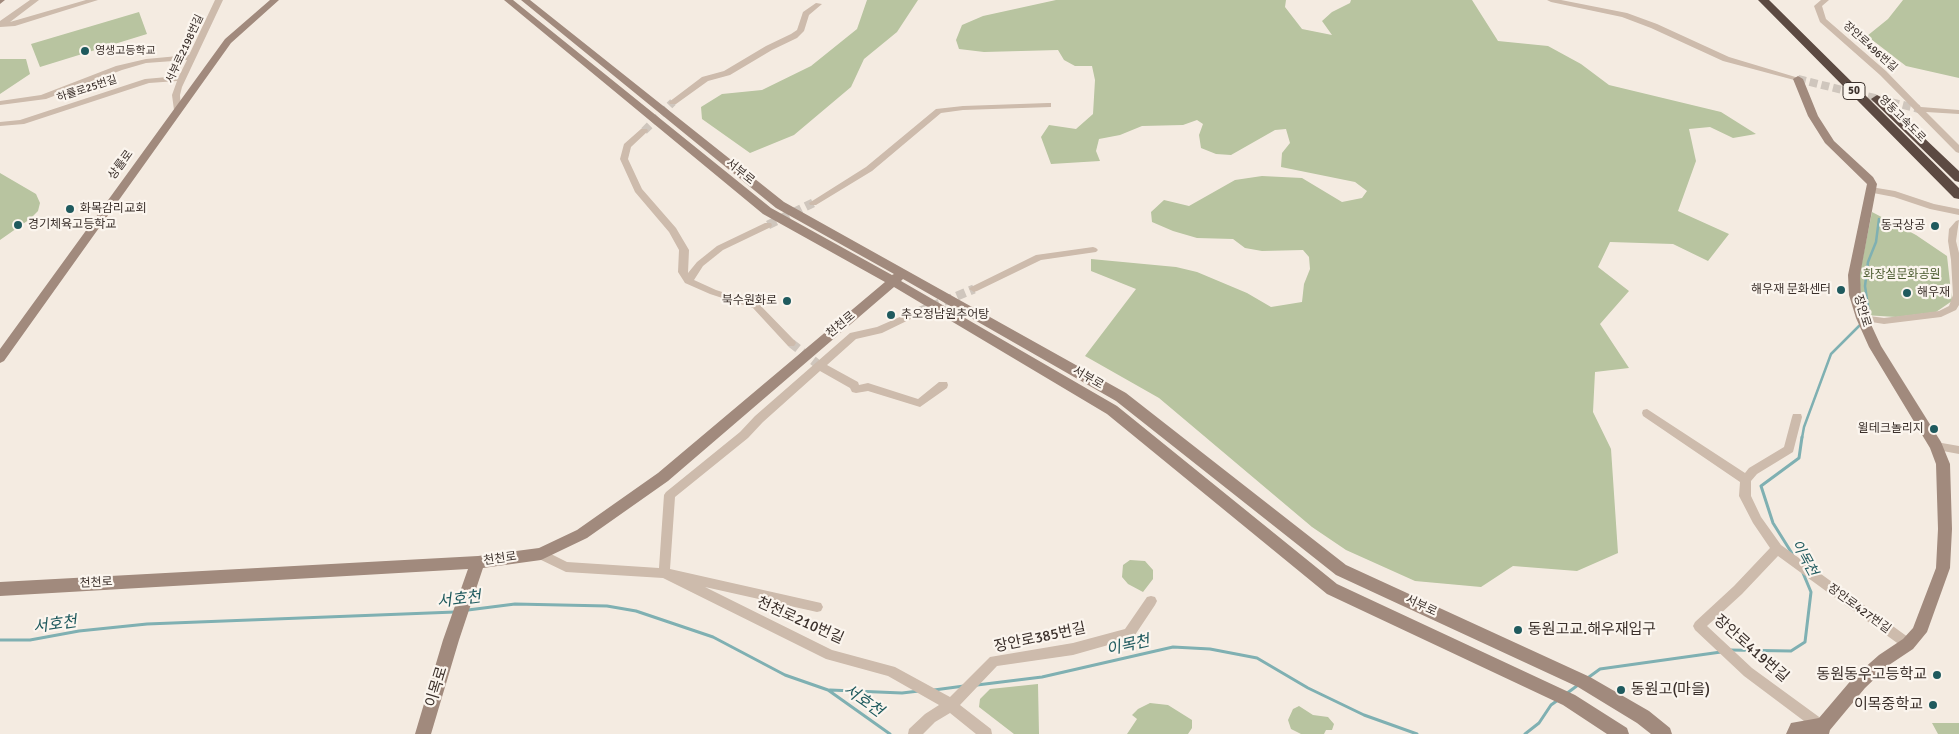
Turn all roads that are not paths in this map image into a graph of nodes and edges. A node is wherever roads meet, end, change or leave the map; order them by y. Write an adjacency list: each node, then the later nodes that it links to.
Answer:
1 (35, 0): 14 (street)
2 (94, 0): 14 (street)
3 (219, 0): 16 (street, 서부로2198번길)
4 (267, 0): 15 (main road)
5 (276, 0): 15 (main road, 상률로)
6 (283, 0): 15 (main road)
7 (508, 0): 36 (main road, 서부로)
8 (525, 0): 36 (main road, 서부로)
9 (1551, 0): 18 (street)
10 (1763, 0): 30 (highway, 영동고속도로 / 50)
11 (1776, 0): 28 (highway, 영동고속도로 / 50)
12 (1825, 0): 22 (street, 장안로496번길)
13 (818, 4): 19 (street)
14 (1, 24)
15 (244, 26): 23 (main road, 상률로)
16 (193, 57): 17 (street, 서부로2198번길); 20 (street, 하률로25번길)
17 (182, 78): 23 (street, 서부로2198번길); 25 (street, 하률로25번길)
18 (1798, 79): 29 (main road)
19 (673, 102)
20 (0, 103)
21 (1048, 105): 31 (street)
22 (1919, 109): 24 (street); 27 (street)
23 (178, 110): 42 (main road, 상률로)
24 (1959, 112)
25 (0, 124)
26 (644, 131): 37 (street)
27 (1959, 150)
28 (1959, 178)
29 (1871, 190): 32 (street); 40 (main road, 장안로)
30 (1959, 195)
31 (813, 202)
32 (1959, 212)
33 (1959, 223): 40 (street)
34 (768, 225): 37 (street)
35 (1093, 250): 38 (street)
36 (898, 277): 51 (main road, 천천로); 63 (main road, 서부로); 64 (main road, 서부로)
37 (688, 281): 41 (street)
38 (974, 289)
39 (918, 312): 43 (street)
40 (1862, 318): 47 (main road, 장안로)
41 (791, 342)
42 (0, 358)
43 (820, 366): 44 (street); 53 (street)
44 (943, 385)
45 (1647, 413): 49 (street)
46 (1797, 417): 49 (street)
47 (1936, 446): 48 (street); 57 (main road, 장안로)
48 (1959, 450)
49 (1746, 480): 50 (street, 장안로427번길)
50 (1777, 549): 57 (street, 장안로427번길); 59 (street, 장안로419번길)
51 (541, 554): 52 (main road, 천천로); 53 (street, 천천로210번길)
52 (478, 562): 54 (main road, 천천로); 60 (main road, 이목로)
53 (664, 573): 56 (street, 천천로210번길); 58 (street, 천천로210번길)
54 (0, 589)
55 (1151, 601): 58 (street, 장안로385번길)
56 (817, 607)
57 (1908, 644): 59 (main road, 장안로)
58 (951, 705): 61 (street, 장안로385번길); 62 (street)
59 (1820, 731): 65 (main road)
60 (422, 734)
61 (914, 734)
62 (986, 734)
63 (1621, 734)
64 (1664, 734)
65 (1794, 734)

